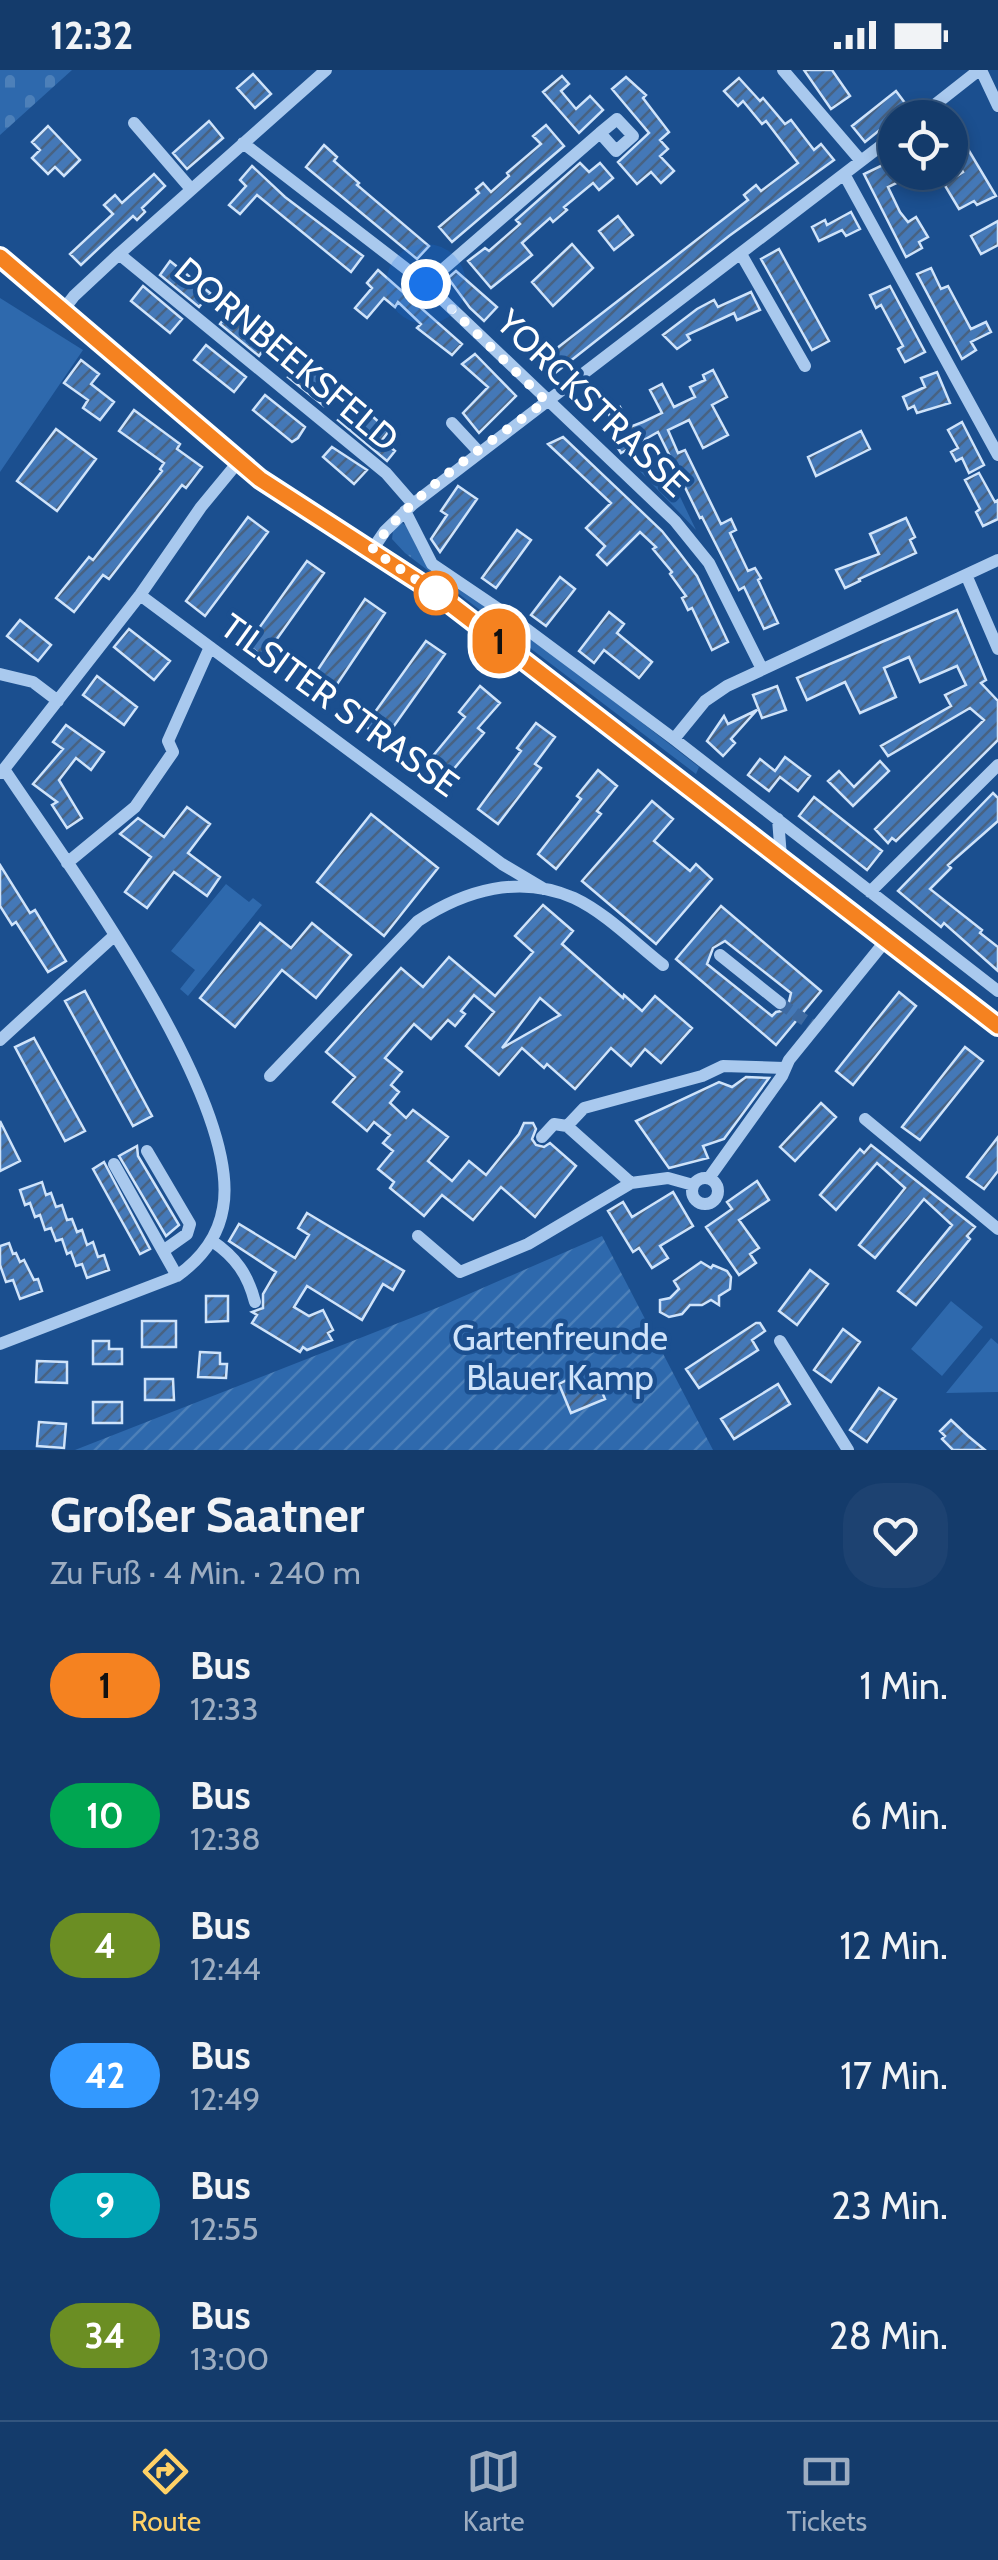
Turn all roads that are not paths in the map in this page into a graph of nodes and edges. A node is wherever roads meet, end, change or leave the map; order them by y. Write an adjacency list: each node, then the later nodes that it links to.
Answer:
1 (326, 70): 8 (street)
2 (783, 70): 10 (street)
3 (980, 70): 4 (street); 5 (street)
4 (941, 100)
5 (998, 106)
6 (134, 123): 12 (street)
7 (600, 134): 16 (street)
8 (243, 143): 12 (street); 16 (street, YORCKSTRASSE)
9 (878, 148): 10 (street)
10 (861, 161): 11 (street)
11 (844, 174): 14 (street); 22 (street)
12 (191, 190): 13 (street)
13 (119, 254): 17 (street); 24 (street, DORNBEEKSFELD)
14 (741, 254): 18 (street); 19 (street)
15 (1, 256): 17 (main road)
16 (426, 284): 19 (street, YORCKSTRASSE)
17 (64, 310): 23 (main road)
18 (805, 366)
19 (546, 401): 21 (street); 31 (street, YORCKSTRASSE)
20 (452, 423): 21 (street)
21 (479, 452): 24 (street)
22 (998, 455)
23 (239, 461): 25 (main road); 28 (street)
24 (409, 507): 25 (street); 34 (street, DORNBEEKSFELD)
25 (372, 550): 38 (main road)
26 (998, 560): 27 (street)
27 (967, 577): 30 (street); 31 (street)
28 (140, 595): 29 (street, TILSITER STRASSE); 33 (street)
29 (210, 647): 39 (street); 40 (street, TILSITER STRASSE)
30 (998, 649)
31 (762, 670): 34 (street)
32 (0, 674): 33 (street)
33 (58, 701): 36 (street)
34 (674, 739): 37 (street, DORNBEEKSFELD)
35 (998, 765): 41 (street)
36 (2, 771): 39 (street)
37 (778, 819): 38 (street); 41 (street, DORNBEEKSFELD)
38 (780, 857): 43 (main road)
39 (66, 863): 42 (street)
40 (544, 889): 45 (street, TILSITER STRASSE); 51 (street)
41 (870, 892): 46 (street, DORNBEEKSFELD)
42 (114, 935): 49 (street); 62 (street)
43 (887, 939): 48 (main road); 50 (street)
44 (720, 955): 47 (street)
45 (663, 964)
46 (998, 991)
47 (780, 1003)
48 (998, 1026)
49 (0, 1040)
50 (784, 1068): 53 (street); 57 (street)
51 (270, 1076)
52 (865, 1119): 60 (street)
53 (567, 1126): 54 (street); 58 (street)
54 (542, 1136)
55 (147, 1151): 63 (street)
56 (114, 1164): 63 (street)
57 (709, 1178): 59 (street); 59 (street)
58 (631, 1183): 59 (street); 61 (street)
59 (693, 1185)
60 (998, 1229)
61 (418, 1236)
62 (212, 1241): 64 (street); 65 (street)
63 (163, 1251): 64 (street)
64 (177, 1276): 67 (street)
65 (255, 1302)
66 (780, 1341): 68 (street)
67 (0, 1344)
68 (848, 1450)

